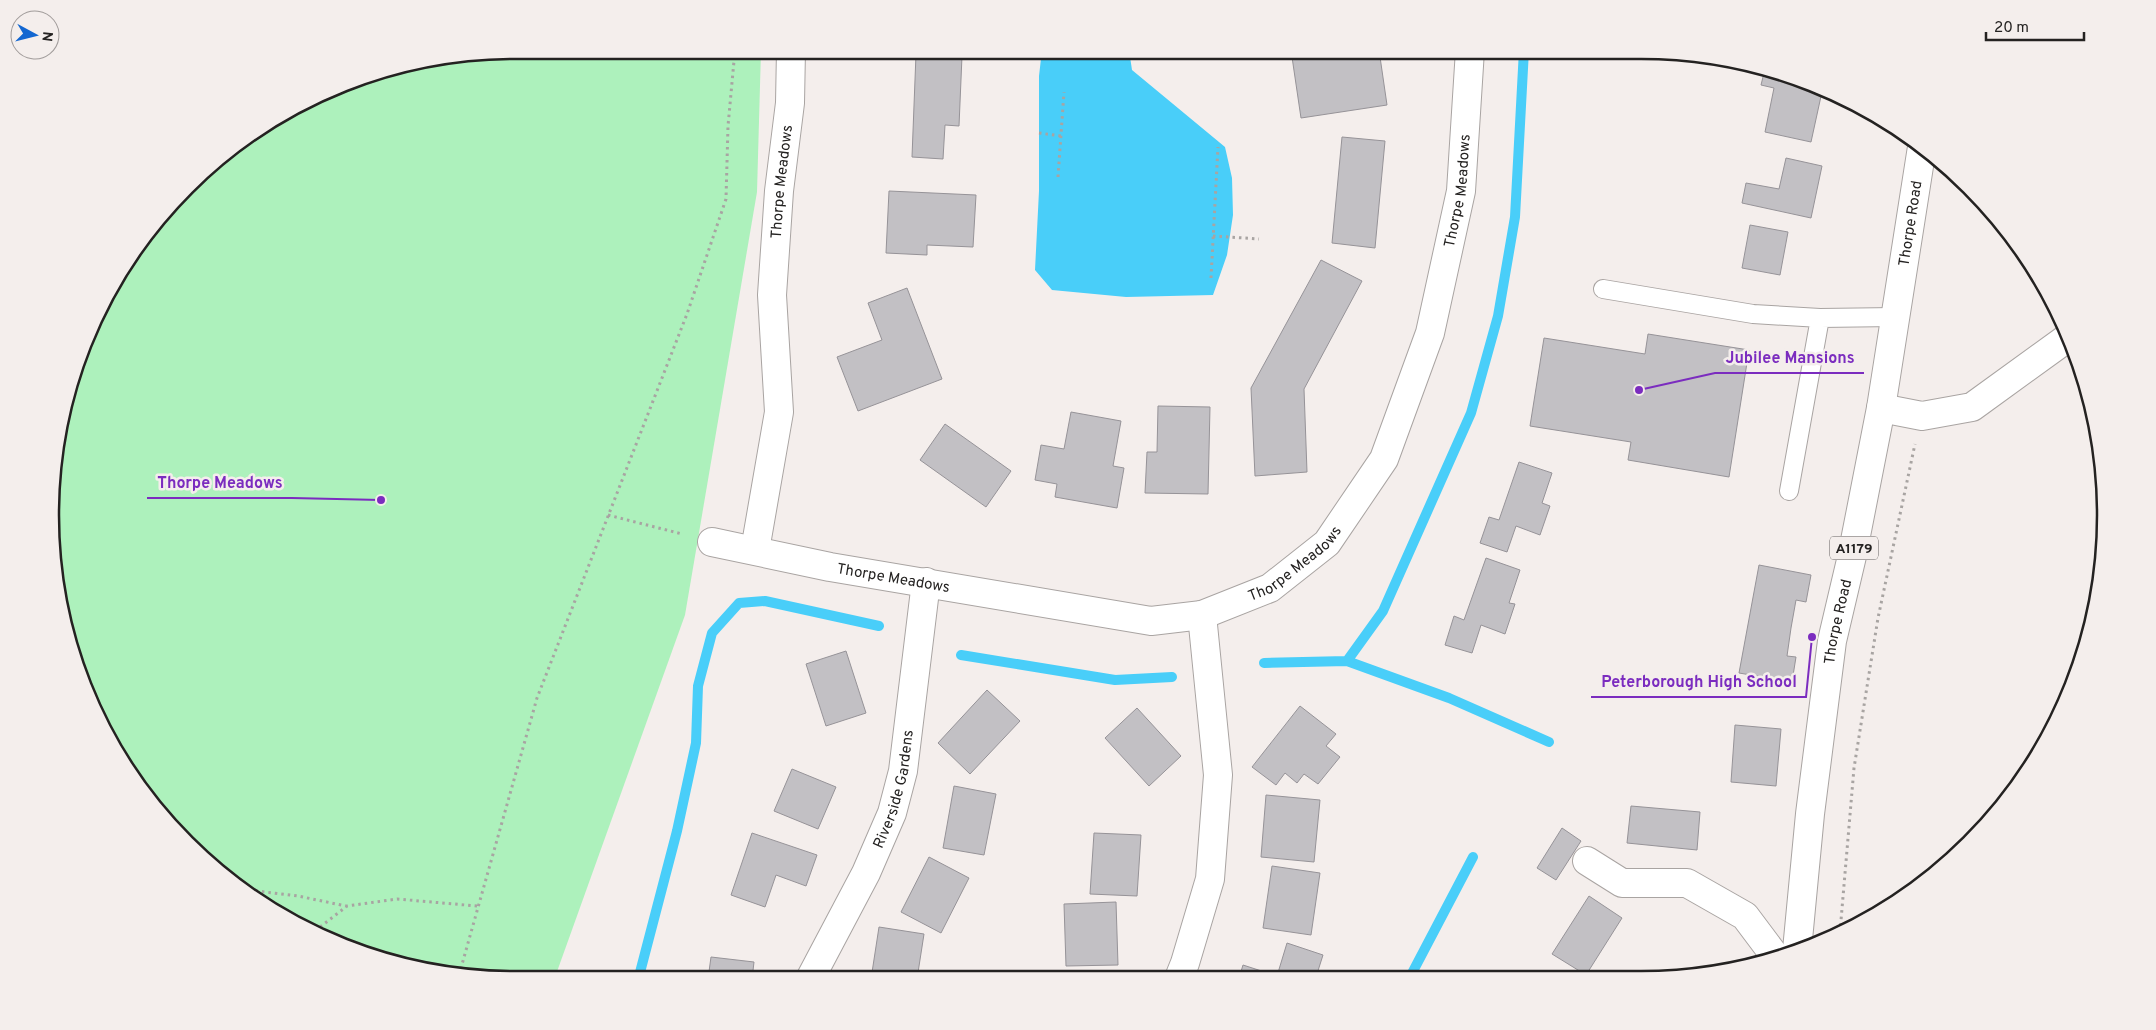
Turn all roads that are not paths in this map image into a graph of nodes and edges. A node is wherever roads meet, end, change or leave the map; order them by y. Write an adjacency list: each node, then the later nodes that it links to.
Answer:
1 (791, 59): 11 (street, Thorpe Meadows)
2 (1469, 59): 13 (street, Thorpe Meadows)
3 (1921, 154): 5 (street, Thorpe Road / A1179)
4 (1604, 289): 6 (lane)
5 (1895, 317): 6 (lane); 8 (street, Thorpe Road / A1179)
6 (1820, 318): 9 (lane)
7 (2063, 341): 8 (street)
8 (1881, 408): 15 (street, Thorpe Road / A1179)
9 (1789, 491)
10 (712, 542): 11 (street, Thorpe Meadows)
11 (754, 550): 12 (street, Thorpe Meadows)
12 (926, 582): 13 (street, Thorpe Meadows); 17 (street, Riverside Gardens)
13 (1202, 615): 18 (street)
14 (1587, 861): 16 (street)
15 (1798, 944)
16 (1772, 952)
17 (814, 971)
18 (1182, 971)

